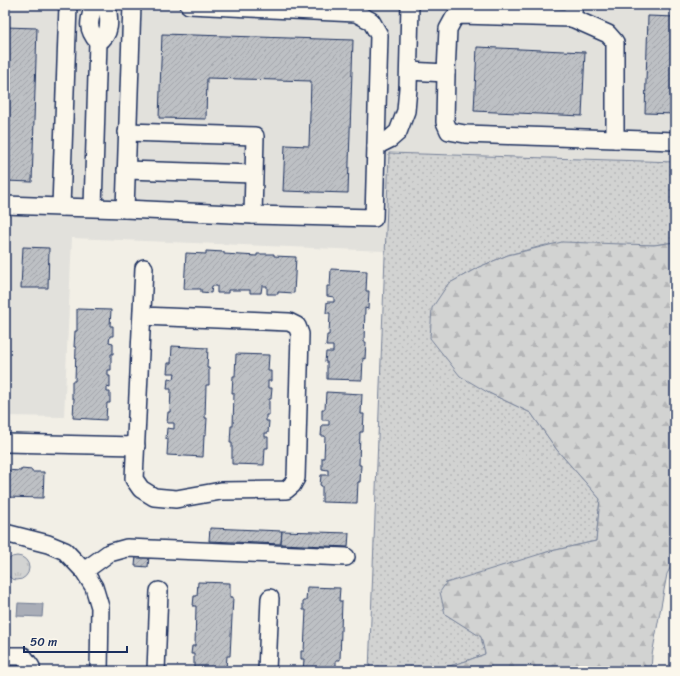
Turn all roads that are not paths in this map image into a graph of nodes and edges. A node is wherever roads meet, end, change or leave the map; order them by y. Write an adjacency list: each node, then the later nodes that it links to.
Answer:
1 (68, 5): 19 (street)
2 (94, 5): 9 (street)
3 (107, 5): 9 (street)
4 (132, 5): 12 (street)
5 (189, 5): 7 (street)
6 (410, 5): 10 (street)
7 (250, 7): 15 (street)
8 (573, 12): 11 (street); 13 (street)
9 (98, 42): 20 (street)
10 (409, 71): 11 (street); 15 (street)
11 (446, 72): 13 (street)
12 (127, 132): 16 (street); 17 (street)
13 (614, 140): 14 (street)
14 (675, 141)
15 (376, 146): 22 (street)
16 (126, 170): 17 (street); 21 (street)
17 (254, 174): 22 (street)
18 (5, 205): 19 (street)
19 (61, 207): 20 (street)
20 (93, 208): 21 (street)
21 (125, 209): 22 (street)
22 (253, 215)
23 (144, 268): 24 (street)
24 (142, 316): 26 (street); 26 (street)
25 (5, 443): 26 (street)
26 (136, 446)
27 (5, 533): 29 (street)
28 (346, 557): 29 (street)
29 (82, 568): 34 (street)
30 (159, 591): 35 (street)
31 (270, 598): 36 (street)
32 (5, 656): 33 (street)
33 (31, 671)
34 (98, 671)
35 (156, 671)
36 (267, 671)

